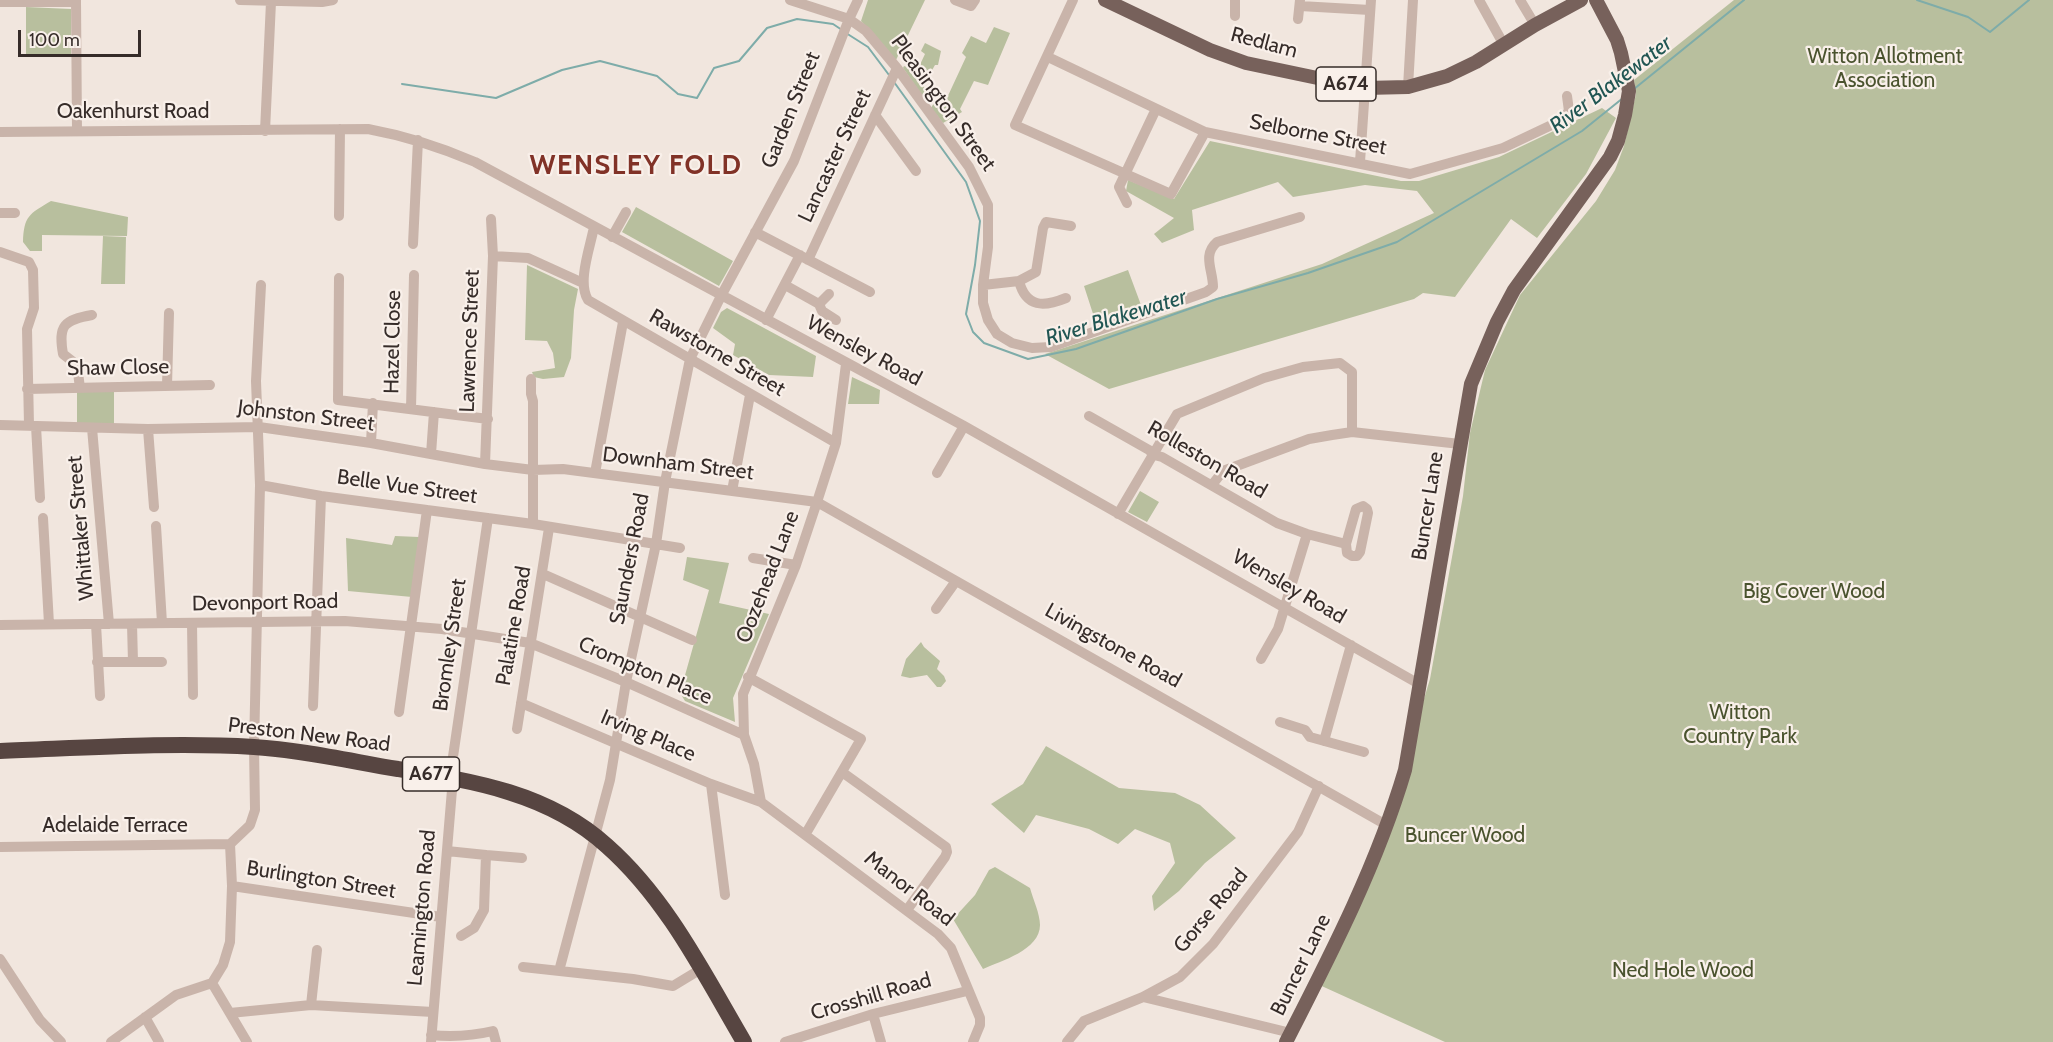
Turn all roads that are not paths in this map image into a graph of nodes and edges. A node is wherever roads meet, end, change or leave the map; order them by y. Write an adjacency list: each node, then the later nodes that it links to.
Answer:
1 (240, 0): 16 (street)
2 (333, 0): 16 (street)
3 (790, 0): 23 (street)
4 (858, 0): 23 (street, Garden Street)
5 (955, 0): 17 (street)
6 (1073, 0): 25 (street)
7 (1105, 0): 28 (main road, Redlam / A674)
8 (1235, 0): 20 (street)
9 (1413, 0): 27 (street)
10 (1479, 0): 24 (street)
11 (1520, 0): 22 (street)
12 (1581, 0): 22 (main road, Redlam / A674)
13 (1596, 0): 95 (main road, Buncer Lane)
14 (75, 1): 15 (street); 33 (street)
15 (0, 2)
16 (272, 2): 34 (street)
17 (973, 3)
18 (1300, 3): 19 (street); 21 (street)
19 (1371, 5): 28 (street)
20 (1235, 16)
21 (1298, 19)
22 (1535, 25): 24 (main road, Redlam / A674)
23 (845, 28): 26 (street, Pleasington Street); 50 (street, Garden Street)
24 (1504, 45): 27 (main road, Redlam / A674)
25 (1048, 57): 30 (street, Selborne Street); 40 (street)
26 (893, 76): 31 (street, Lancaster Street); 61 (street, Pleasington Street)
27 (1408, 87): 28 (main road, Redlam / A674)
28 (1365, 88): 38 (street)
29 (1567, 96): 38 (street, Selborne Street)
30 (1156, 109): 36 (street, Selborne Street); 40 (street)
31 (874, 115): 39 (street); 55 (street, Lancaster Street)
32 (340, 129): 34 (street, Wensley Road); 37 (street, Wensley Road); 45 (street)
33 (77, 131): 34 (street, Oakenhurst Road); 35 (street, Oakenhurst Road)
34 (266, 131)
35 (0, 132)
36 (1204, 132): 38 (street, Selborne Street); 40 (street)
37 (418, 140): 49 (street, Wensley Road); 52 (street)
38 (1360, 162)
39 (916, 171)
40 (1125, 174): 41 (street)
41 (1127, 203)
42 (626, 212): 51 (street)
43 (0, 213): 44 (street)
44 (15, 213)
45 (339, 216)
46 (1300, 217): 61 (street, Pleasington Street)
47 (491, 219): 54 (street, Lawrence Street)
48 (1071, 226): 58 (street)
49 (594, 227): 51 (street, Wensley Road); 62 (street)
50 (755, 232): 55 (street); 65 (street, Garden Street)
51 (612, 237): 65 (street, Wensley Road)
52 (413, 244)
53 (0, 252): 79 (street)
54 (493, 256): 62 (street, Rawstorne Street); 85 (street, Lawrence Street)
55 (804, 257): 60 (street, Lancaster Street); 63 (street)
56 (414, 275): 82 (street, Hazel Close)
57 (339, 278): 81 (street)
58 (1019, 281): 61 (street); 66 (street)
59 (261, 285): 89 (street)
60 (785, 285): 67 (street); 70 (street, Lancaster Street)
61 (983, 285)
62 (583, 288): 72 (street, Rawstorne Street)
63 (870, 292)
64 (830, 294): 67 (street)
65 (721, 296): 70 (street, Wensley Road); 73 (street, Saunders Road)
66 (1066, 298)
67 (819, 304): 71 (street)
68 (169, 313): 77 (street)
69 (92, 315): 78 (street)
70 (766, 320): 74 (street, Wensley Road)
71 (836, 320)
72 (623, 322): 73 (street, Rawstorne Street); 100 (street)
73 (690, 359): 80 (street, Rawstorne Street); 102 (street, Saunders Road)
74 (846, 364): 88 (street, Wensley Road); 94 (street, Oozehead Lane)
75 (531, 379): 99 (street)
76 (210, 385): 77 (street, Shaw Close)
77 (167, 386): 78 (street, Shaw Close)
78 (80, 388): 79 (street, Shaw Close)
79 (27, 389): 87 (street)
80 (750, 395): 94 (street, Rawstorne Street); 105 (street)
81 (373, 404): 82 (street); 93 (street)
82 (411, 409): 83 (street)
83 (434, 412): 85 (street); 96 (street)
84 (1089, 416): 97 (street, Rolleston Road)
85 (488, 418): 98 (street, Lawrence Street)
86 (0, 425): 87 (street, Johnston Street)
87 (32, 425): 90 (street, Johnston Street); 107 (street)
88 (964, 426): 101 (street); 111 (street, Wensley Road)
89 (259, 427): 91 (street, Johnston Street); 93 (street, Johnston Street); 103 (street)
90 (92, 428): 91 (street, Johnston Street); 134 (street, Whittaker Street)
91 (148, 429): 109 (street)
92 (1352, 432): 95 (street); 97 (street); 104 (street)
93 (371, 443): 96 (street, Johnston Street)
94 (836, 443): 108 (street, Oozehead Lane)
95 (1460, 444): 148 (main road, Buncer Lane)
96 (431, 454): 98 (street, Johnston Street)
97 (1154, 455): 104 (street, Rolleston Road); 111 (street)
98 (485, 464): 99 (street, Johnston Street)
99 (533, 470): 100 (street, Downham Street); 114 (street)
100 (596, 473): 102 (street, Downham Street)
101 (937, 473)
102 (665, 482): 105 (street, Downham Street); 118 (street, Saunders Road)
103 (260, 485): 106 (street, Belle Vue Street); 129 (street)
104 (1212, 485): 117 (street, Rolleston Road)
105 (732, 491): 108 (street, Downham Street)
106 (321, 496): 110 (street, Belle Vue Street); 128 (street)
107 (40, 498)
108 (817, 502): 122 (street, Oozehead Lane); 124 (street, Livingstone Road)
109 (154, 507)
110 (427, 510): 113 (street, Belle Vue Street); 137 (street)
111 (1118, 514): 125 (street, Wensley Road)
112 (43, 518): 132 (street)
113 (488, 518): 114 (street, Belle Vue Street); 138 (street, Bromley Street)
114 (533, 524): 116 (street, Belle Vue Street)
115 (156, 526): 130 (street)
116 (549, 528): 118 (street, Belle Vue Street); 123 (street, Palatine Road)
117 (1313, 535): 119 (street, Rolleston Road); 125 (street)
118 (656, 544): 120 (street, Belle Vue Street); 127 (street, Saunders Road)
119 (1346, 544)
120 (680, 548)
121 (753, 558): 122 (street)
122 (796, 565): 146 (street, Oozehead Lane)
123 (543, 574): 127 (street); 140 (street, Palatine Road)
124 (956, 581): 126 (street); 165 (street, Livingstone Road)
125 (1285, 607): 141 (street, Wensley Road); 142 (street)
126 (936, 609)
127 (639, 616): 139 (street); 147 (street, Saunders Road)
128 (316, 621): 129 (street, Devonport Road); 137 (street, Devonport Road); 152 (street)
129 (258, 622): 131 (street, Devonport Road); 159 (street)
130 (162, 623): 131 (street, Devonport Road); 135 (street, Devonport Road)
131 (192, 623): 149 (street)
132 (49, 624): 133 (street, Devonport Road); 136 (street, Devonport Road)
133 (96, 624): 134 (street, Devonport Road); 143 (street)
134 (109, 624): 135 (street, Devonport Road)
135 (132, 624): 144 (street)
136 (0, 625)
137 (411, 626): 138 (street, Devonport Road); 153 (street)
138 (470, 634): 140 (street, Devonport Road); 163 (street, Bromley Street)
139 (692, 640)
140 (530, 643): 147 (street, Crompton Place); 151 (street, Palatine Road)
141 (1351, 645): 148 (street, Wensley Road); 157 (street)
142 (1261, 659)
143 (98, 662): 144 (street); 150 (street)
144 (133, 662): 145 (street)
145 (162, 662)
146 (748, 677): 156 (street, Oozehead Lane); 162 (street)
147 (626, 682): 156 (street, Crompton Place); 158 (street, Saunders Road)
148 (1419, 684): 167 (main road, Buncer Lane)
149 (193, 695)
150 (100, 696)
151 (520, 703): 155 (street, Palatine Road); 158 (street, Irving Place)
152 (313, 706)
153 (399, 712)
154 (1280, 722): 157 (street)
155 (517, 729)
156 (744, 735): 166 (street, Oozehead Lane)
157 (1324, 741): 161 (street)
158 (616, 743): 164 (street, Irving Place); 169 (street, Saunders Road)
159 (254, 747): 160 (highway, Preston New Road / A677); 163 (highway, Preston New Road / A677); 170 (street)
160 (0, 751)
161 (1364, 752)
162 (842, 772): 168 (street); 177 (street)
163 (451, 778): 169 (highway, Preston New Road / A677); 172 (street, Leamington Road)
164 (711, 784): 166 (street, Irving Place); 176 (street)
165 (1319, 786): 167 (street, Livingstone Road); 187 (street, Gorse Road)
166 (761, 802): 168 (street, Manor Road)
167 (1388, 826): 193 (main road, Buncer Lane)
168 (805, 834): 177 (street, Manor Road)
169 (595, 835): 183 (highway, Preston New Road / A677); 184 (street, Saunders Road)
170 (230, 844): 171 (street, Adelaide Terrace); 175 (street)
171 (0, 847)
172 (447, 851): 173 (street); 178 (street, Leamington Road)
173 (486, 855): 174 (street); 179 (street)
174 (522, 858)
175 (232, 886): 178 (street, Burlington Street); 185 (street)
176 (725, 895)
177 (907, 910): 186 (street, Manor Road)
178 (441, 917): 189 (street, Leamington Road)
179 (460, 936)
180 (317, 951): 188 (street)
181 (0, 959): 196 (street)
182 (523, 967): 184 (street)
183 (701, 969): 184 (street); 195 (highway, Preston New Road / A677)
184 (559, 971)
185 (212, 983): 190 (street); 192 (street)
186 (968, 993): 191 (street, Crosshill Road); 203 (street, Manor Road)
187 (1143, 998): 193 (street); 204 (street, Gorse Road)
188 (311, 1005): 189 (street); 190 (street)
189 (433, 1012): 194 (street, Leamington Road)
190 (230, 1013): 199 (street)
191 (873, 1014): 201 (street, Crosshill Road); 202 (street)
192 (145, 1017): 197 (street); 198 (street)
193 (1289, 1037)
194 (431, 1039): 200 (street)
195 (740, 1041)
196 (61, 1042)
197 (111, 1042)
198 (159, 1042)
199 (247, 1042)
200 (496, 1042)
201 (785, 1042)
202 (881, 1042)
203 (973, 1042)
204 (1067, 1042)

